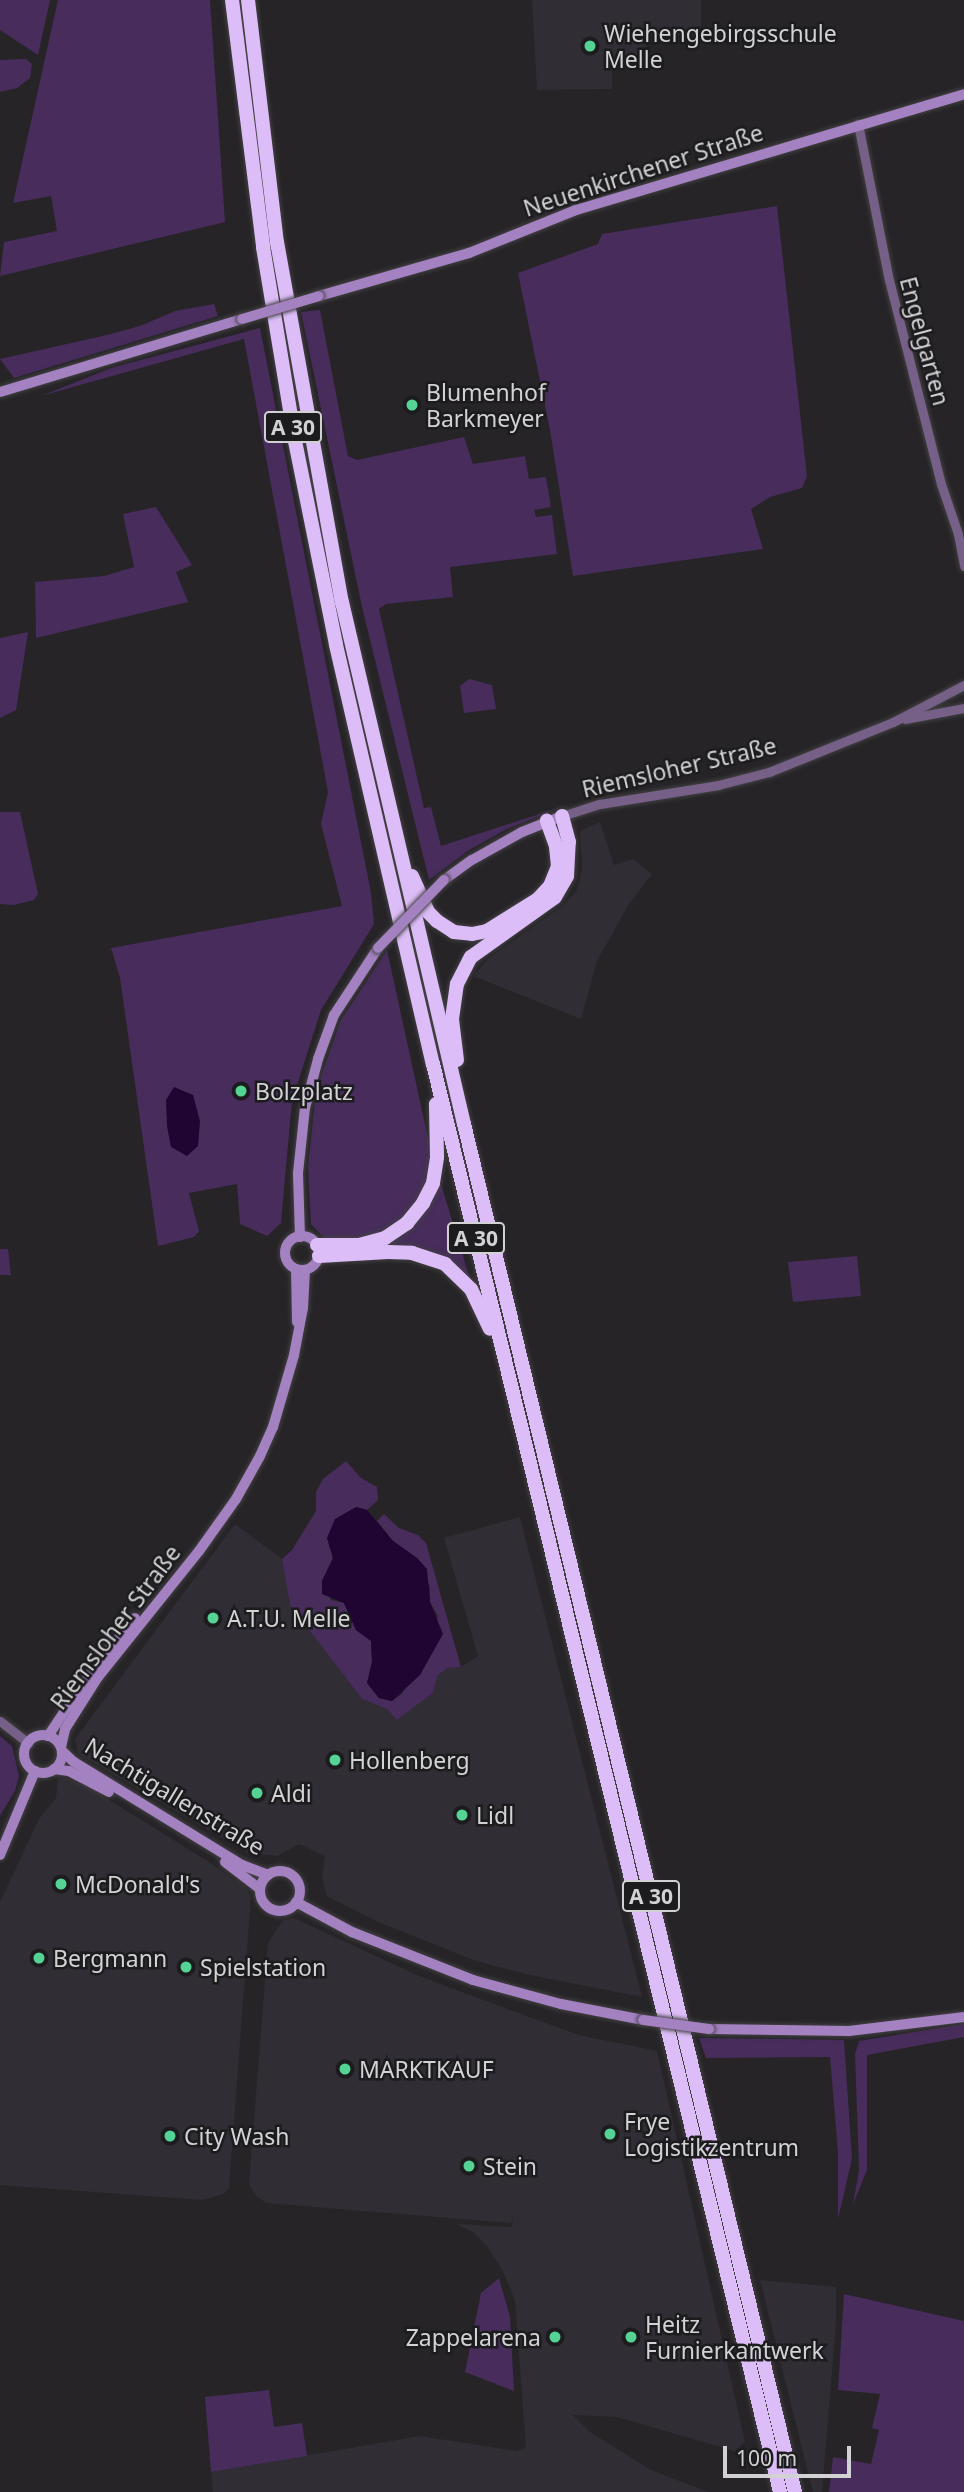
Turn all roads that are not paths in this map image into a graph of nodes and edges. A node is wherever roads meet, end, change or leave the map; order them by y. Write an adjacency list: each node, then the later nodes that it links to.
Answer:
1 (232, 0): 13 (highway, A 30)
2 (248, 0): 12 (highway, A 30)
3 (964, 93): 4 (main road, Neuenkirchener Straße)
4 (858, 124): 5 (main road, Neuenkirchener Straße, bridge); 6 (street, Engelgarten)
5 (0, 392)
6 (964, 566)
7 (964, 685): 9 (street, Riemsloher Straße)
8 (964, 708): 9 (street)
9 (893, 722): 10 (street, Riemsloher Straße)
10 (562, 816): 11 (main road, Riemsloher Straße); 14 (highway)
11 (547, 821): 12 (highway); 15 (main road, Riemsloher Straße, bridge)
12 (392, 823): 14 (highway, A 30)
13 (433, 1064): 16 (highway); 18 (highway, A 30)
14 (464, 1124): 32 (highway, A 30)
15 (300, 1237): 16 (main road); 17 (main road)
16 (318, 1251): 17 (main road); 18 (highway)
17 (300, 1270): 19 (main road, Riemsloher Straße)
18 (519, 1413): 31 (highway, A 30)
19 (209, 1534): 21 (main road, Riemsloher Straße); 23 (main road, Riemsloher Straße)
20 (0, 1721): 22 (street)
21 (48, 1736): 22 (main road); 23 (main road)
22 (28, 1743): 25 (main road)
23 (61, 1749): 24 (main road); 27 (main road, Nachtigallenstraße)
24 (54, 1769): 25 (main road); 28 (main road, Nachtigallenstraße)
25 (35, 1771): 26 (main road)
26 (0, 1855)
27 (268, 1875): 28 (main road); 29 (main road)
28 (260, 1889): 29 (main road)
29 (296, 1902): 30 (main road, bridge)
30 (964, 2017)
31 (780, 2492)
32 (795, 2492)

